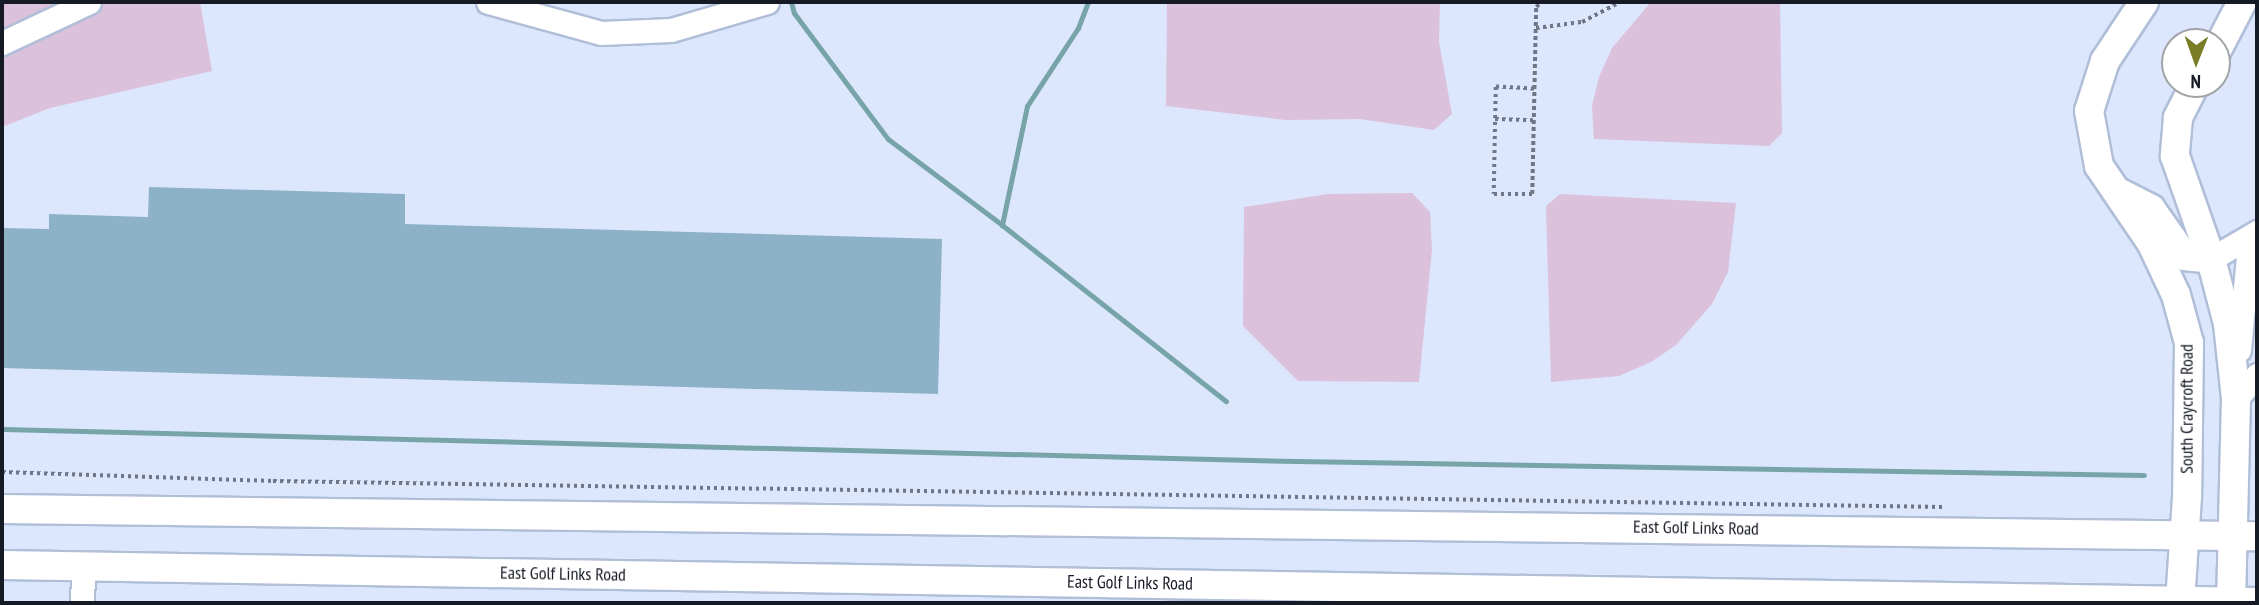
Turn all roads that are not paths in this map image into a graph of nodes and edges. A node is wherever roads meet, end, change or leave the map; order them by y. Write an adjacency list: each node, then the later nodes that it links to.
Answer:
1 (89, 2): 7 (street)
2 (488, 2): 3 (street)
3 (767, 2)
4 (2144, 2): 9 (main road, South Craycroft Road)
5 (2242, 2): 6 (main road)
6 (2228, 28)
7 (2, 43)
8 (2188, 98): 11 (main road)
9 (2113, 190): 11 (main road); 15 (main road, South Craycroft Road)
10 (2257, 232): 11 (street); 13 (street)
11 (2211, 259): 13 (main road)
12 (2257, 375): 13 (street)
13 (2236, 399): 16 (main road)
14 (2, 509): 15 (main road, East Golf Links Road)
15 (2184, 534): 16 (main road, East Golf Links Road); 21 (main road, South Craycroft Road)
16 (2246, 536): 22 (main road)
17 (2, 565): 18 (main road, East Golf Links Road)
18 (83, 566): 19 (main road, East Golf Links Road); 23 (street)
19 (1944, 600): 20 (main road, East Golf Links Road)
20 (2073, 601): 21 (main road, East Golf Links Road)
21 (2180, 602): 22 (main road, East Golf Links Road)
22 (2240, 602)
23 (82, 603)

